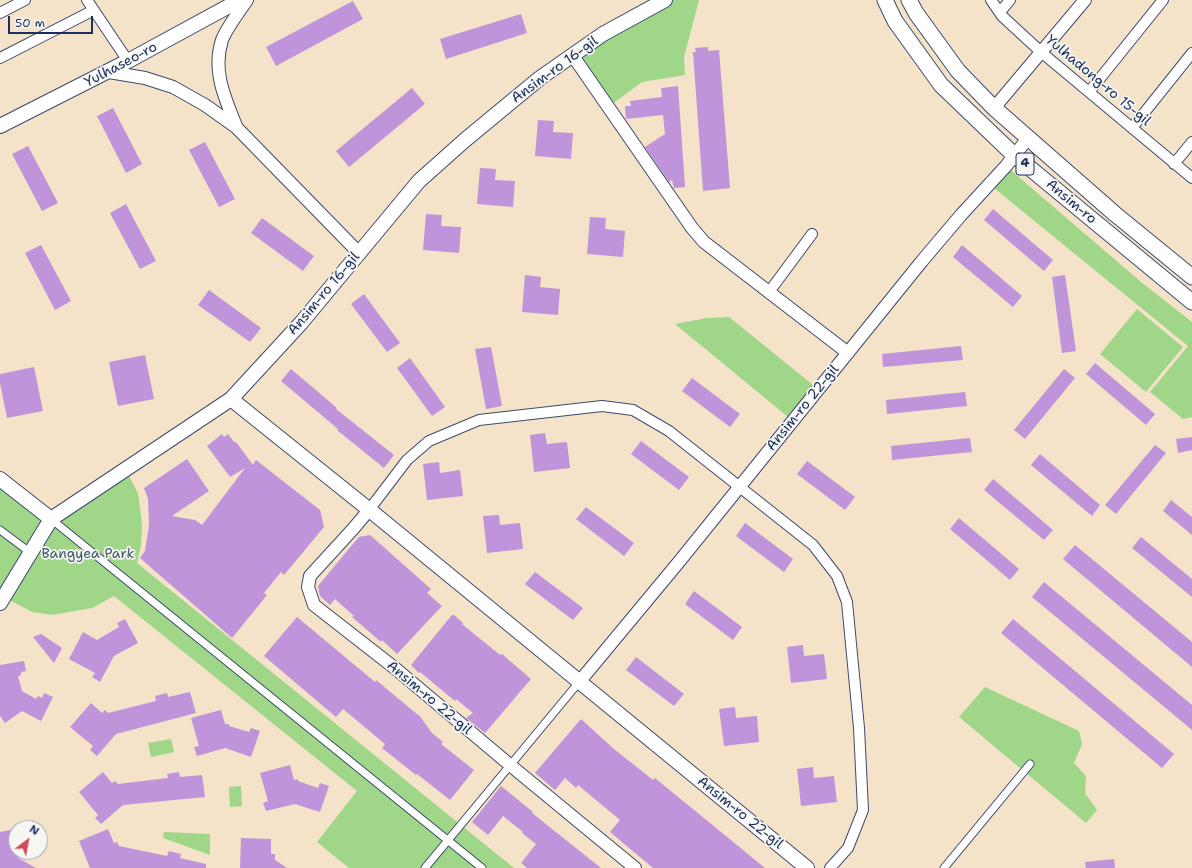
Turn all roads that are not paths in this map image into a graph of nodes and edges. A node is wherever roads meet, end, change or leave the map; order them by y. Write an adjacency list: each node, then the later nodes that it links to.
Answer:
1 (25, 0): 14 (street)
2 (87, 0): 12 (street)
3 (240, 0): 19 (main road, Yulhaseo-ro)
4 (247, 0): 24 (street)
5 (665, 0): 17 (main road, Ansim-ro 16-gil)
6 (884, 0): 28 (main road, Ansim-ro / 4)
7 (909, 0): 22 (main road, Ansim-ro / 4)
8 (991, 0): 13 (street, Yulhadong-ro 15-gil)
9 (1010, 0): 13 (street)
10 (1085, 0): 15 (street)
11 (1163, 0): 21 (street)
12 (94, 10): 18 (street); 19 (street)
13 (1000, 12): 15 (street, Yulhadong-ro 15-gil)
14 (0, 13)
15 (1041, 52): 21 (street, Yulhadong-ro 15-gil); 22 (street)
16 (1192, 53): 25 (street)
17 (573, 56): 32 (main road, Ansim-ro 16-gil); 34 (street)
18 (0, 58)
19 (128, 62): 20 (main road, Yulhaseo-ro)
20 (109, 72): 23 (main road, Yulhaseo-ro); 24 (street)
21 (1089, 92): 25 (street, Yulhadong-ro 15-gil)
22 (994, 108): 26 (main road, Ansim-ro / 4)
23 (0, 126)
24 (236, 127): 32 (street)
25 (1132, 128): 29 (street, Yulhadong-ro 15-gil)
26 (1028, 138): 28 (street, Ansim-ro 22-gil); 33 (main road, Ansim-ro / 4)
27 (1192, 142): 29 (street)
28 (1014, 155): 35 (main road, Ansim-ro / 4); 36 (street, Ansim-ro 22-gil)
29 (1174, 164): 30 (street, Yulhadong-ro 15-gil)
30 (1192, 178)
31 (812, 234): 34 (street)
32 (359, 253): 37 (main road, Ansim-ro 16-gil)
33 (1192, 277)
34 (769, 292): 36 (street)
35 (1192, 302)
36 (848, 353): 39 (street, Ansim-ro 22-gil)
37 (231, 399): 40 (main road, Ansim-ro 22-gil); 41 (main road, Ansim-ro 16-gil)
38 (0, 479): 41 (main road)
39 (740, 486): 40 (street); 45 (street, Ansim-ro 22-gil); 53 (street)
40 (369, 510): 45 (main road, Ansim-ro 22-gil); 47 (street, Ansim-ro 22-gil)
41 (51, 519): 43 (main road, Ansim-ro 16-gil); 48 (street)
42 (0, 530): 43 (street)
43 (31, 553): 44 (main road, Ansim-ro 16-gil)
44 (0, 603)
45 (580, 681): 47 (street); 52 (main road, Ansim-ro 22-gil)
46 (1030, 764): 54 (street)
47 (510, 765): 48 (street); 51 (street, Ansim-ro 22-gil)
48 (448, 840): 49 (street); 50 (street)
49 (425, 868)
50 (482, 868)
51 (635, 868)
52 (807, 868)
53 (830, 868)
54 (944, 868)

